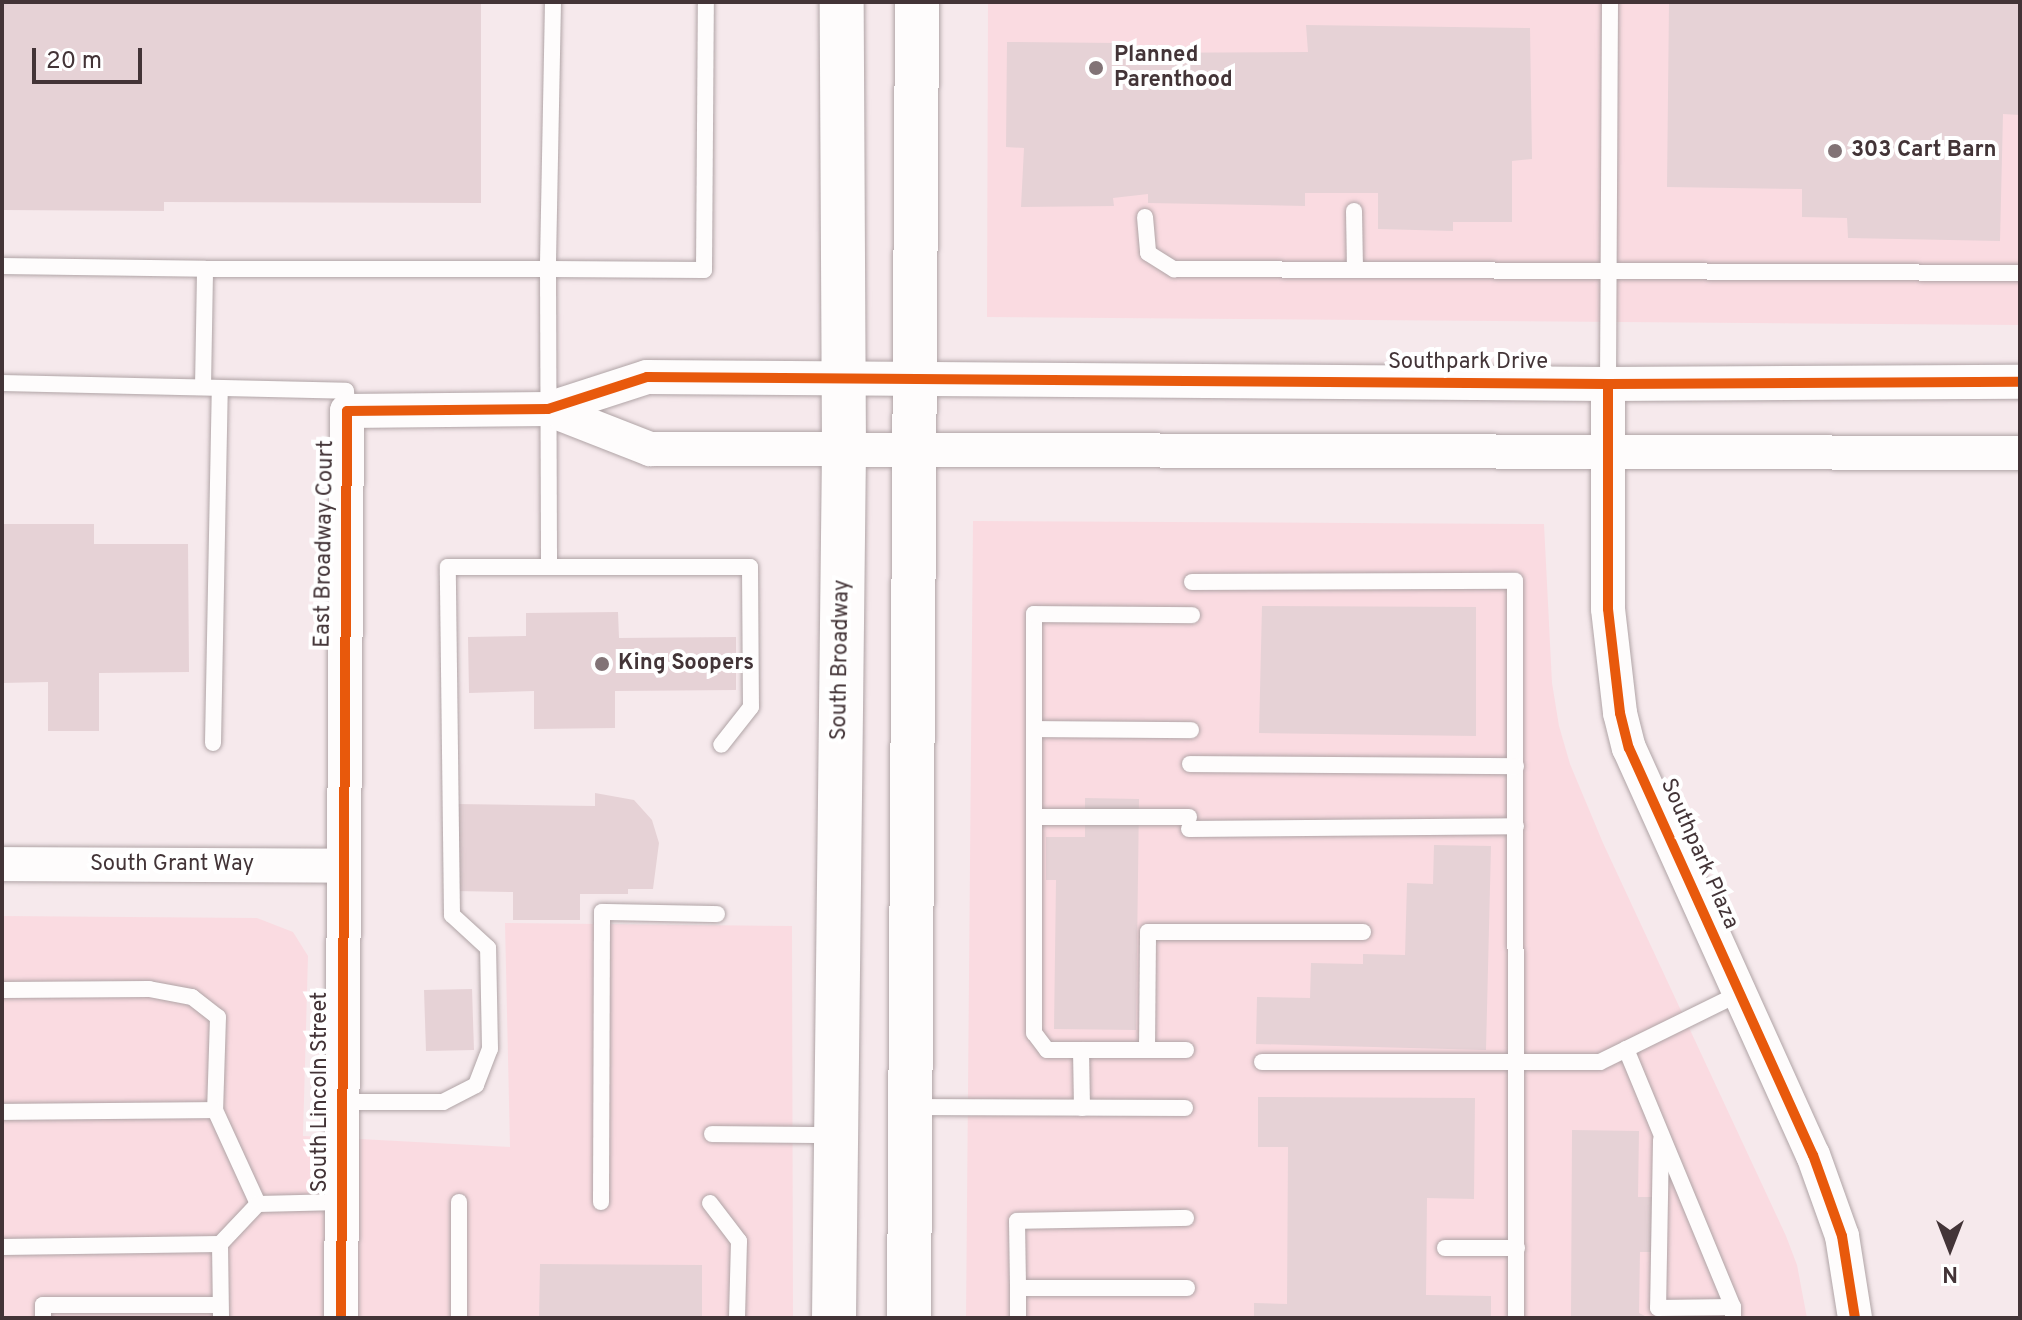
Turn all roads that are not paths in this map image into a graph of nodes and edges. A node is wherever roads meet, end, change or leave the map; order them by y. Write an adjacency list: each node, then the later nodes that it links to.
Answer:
1 (553, 2): 10 (lane)
2 (706, 2): 10 (lane)
3 (842, 2): 14 (main road, South Broadway)
4 (917, 2): 15 (main road)
5 (1610, 2): 12 (lane)
6 (1354, 211): 11 (lane)
7 (1145, 217): 11 (lane)
8 (2, 266): 9 (lane)
9 (205, 269): 10 (lane); 19 (lane)
10 (548, 269): 21 (lane)
11 (1355, 269): 12 (lane)
12 (1609, 270): 13 (lane); 18 (lane)
13 (2020, 273)
14 (843, 378): 15 (street, East Broadway Court); 21 (street, East Broadway Court); 23 (main road, South Broadway)
15 (915, 379): 18 (street, Southpark Drive); 24 (main road)
16 (2020, 382): 18 (street, Southpark Drive)
17 (2, 383): 19 (lane)
18 (1608, 384): 25 (street, Southpark Plaza)
19 (203, 387): 20 (lane)
20 (220, 388): 22 (lane); 32 (lane)
21 (548, 409): 22 (street, East Broadway Court); 23 (street, East Broadway Court); 27 (lane)
22 (347, 411): 39 (street, East Broadway Court)
23 (844, 449): 24 (street, East Broadway Court); 58 (main road, South Broadway)
24 (915, 450): 25 (street); 51 (main road)
25 (1608, 453): 26 (street); 43 (street, Southpark Plaza)
26 (2020, 453)
27 (549, 567): 33 (lane); 50 (lane)
28 (1192, 582): 35 (lane)
29 (1192, 615): 30 (lane)
30 (1034, 729): 31 (lane); 36 (lane)
31 (1191, 730)
32 (213, 743)
33 (721, 745)
34 (1190, 764): 35 (lane)
35 (1516, 766): 37 (lane)
36 (1034, 817): 37 (lane); 45 (lane)
37 (1516, 826): 49 (lane)
38 (2, 864): 39 (street, South Grant Way)
39 (342, 866): 50 (street, South Lincoln Street)
40 (717, 914): 61 (lane)
41 (1363, 932): 46 (lane)
42 (2, 990): 54 (lane)
43 (1740, 993): 44 (lane); 81 (street, Southpark Plaza)
44 (1626, 1049): 49 (lane); 56 (lane)
45 (1081, 1050): 46 (lane); 52 (lane)
46 (1147, 1050): 47 (lane)
47 (1186, 1050)
48 (1262, 1062): 49 (lane)
49 (1517, 1062): 68 (lane)
50 (341, 1102): 59 (street, South Lincoln Street)
51 (911, 1107): 52 (lane); 78 (main road)
52 (1082, 1108): 53 (lane)
53 (1185, 1108)
54 (215, 1110): 55 (lane); 63 (lane)
55 (2, 1112)
56 (1661, 1133): 72 (lane); 72 (lane)
57 (712, 1134): 58 (lane)
58 (836, 1135): 77 (main road, South Broadway)
59 (341, 1202): 63 (lane); 74 (street, South Lincoln Street)
60 (459, 1202): 75 (lane)
61 (601, 1202)
62 (710, 1203): 76 (lane)
63 (258, 1204): 65 (lane)
64 (1186, 1218): 69 (lane)
65 (220, 1244): 66 (lane); 71 (lane)
66 (2, 1247)
67 (1445, 1248): 68 (lane)
68 (1517, 1248): 80 (lane)
69 (1018, 1288): 70 (lane); 79 (lane)
70 (1187, 1288)
71 (220, 1311): 73 (lane)
72 (1733, 1312)
73 (43, 1318)
74 (341, 1318)
75 (459, 1318)
76 (737, 1318)
77 (834, 1318)
78 (909, 1318)
79 (1018, 1318)
80 (1516, 1318)
81 (1855, 1318)

